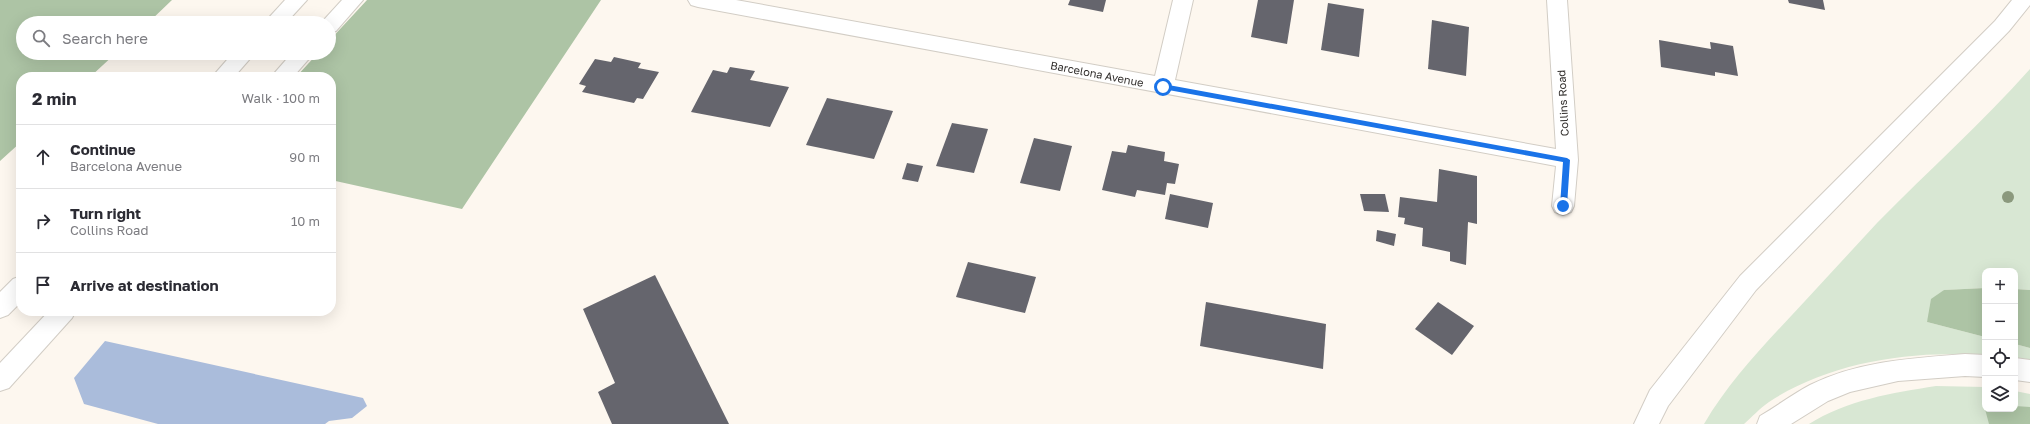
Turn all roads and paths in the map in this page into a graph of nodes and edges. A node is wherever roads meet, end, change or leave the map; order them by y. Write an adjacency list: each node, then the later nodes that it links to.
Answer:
1 (297, 0): 7 (main road)
2 (353, 0): 8 (main road)
3 (698, 0): 13 (main road, Barcelona Avenue)
4 (1183, 0): 13 (main road)
5 (1557, 0): 14 (main road, Collins Road)
6 (2023, 0): 23 (main road)
7 (281, 16)
8 (336, 18)
9 (239, 60): 11 (main road)
10 (297, 60): 12 (main road)
11 (227, 72)
12 (286, 72)
13 (1163, 87): 14 (main road, Barcelona Avenue)
14 (1567, 160): 15 (main road, Collins Road)
15 (1563, 206)
16 (16, 291): 17 (main road)
17 (0, 308)
18 (59, 316): 22 (main road)
19 (1982, 366): 24 (main road)
20 (2018, 369): 21 (main road)
21 (2030, 370)
22 (0, 380)
23 (1646, 424)
24 (1769, 424)

